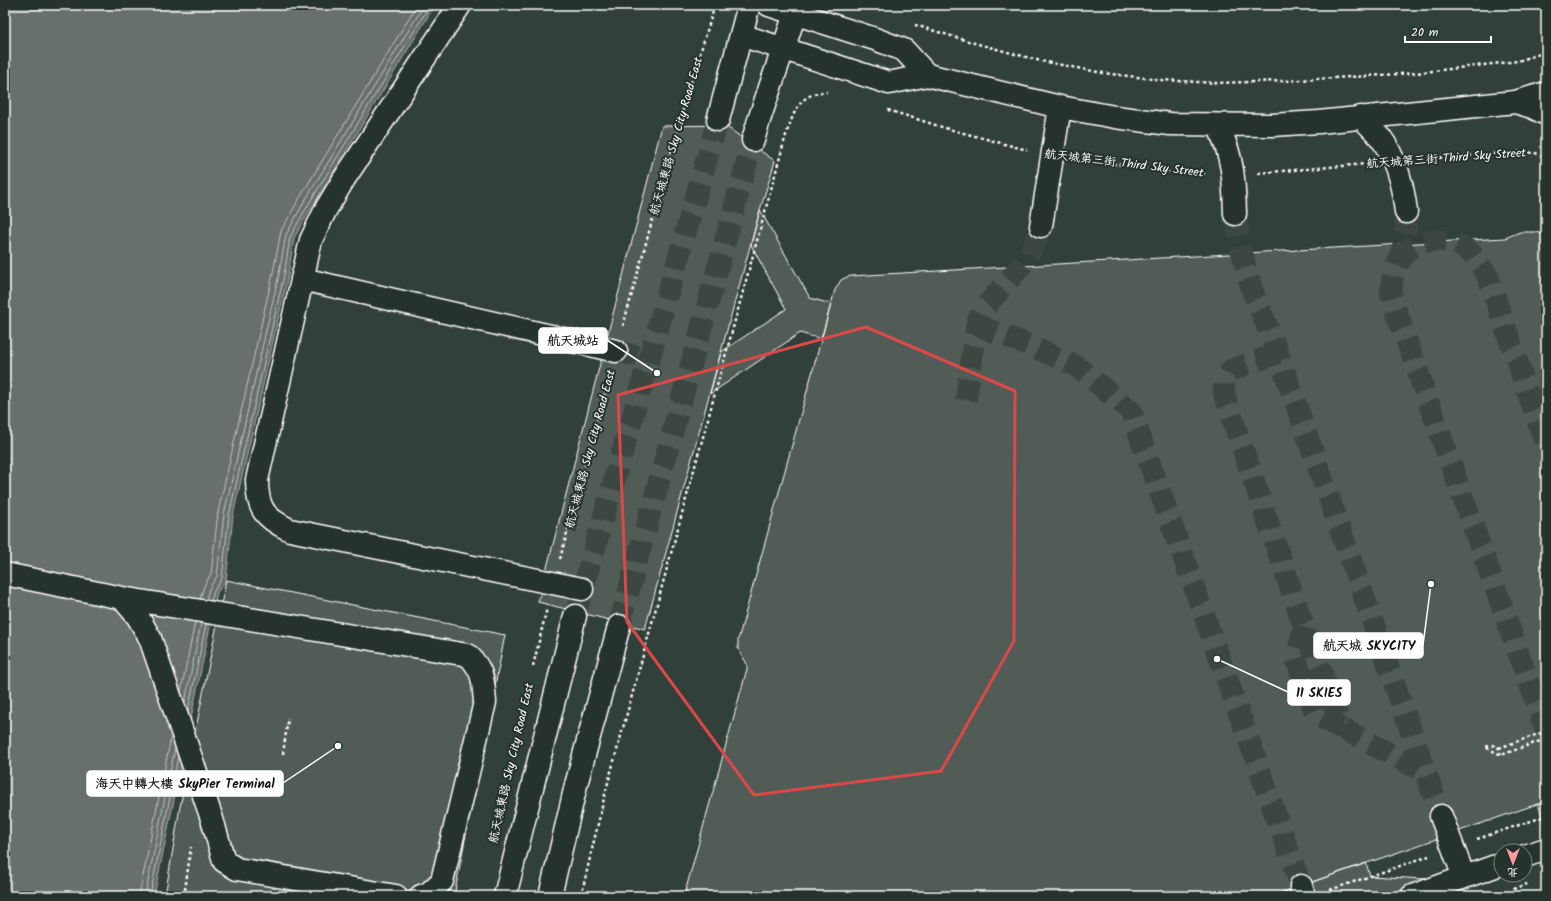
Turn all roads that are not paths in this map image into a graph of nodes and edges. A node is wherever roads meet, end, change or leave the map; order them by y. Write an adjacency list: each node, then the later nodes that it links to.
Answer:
1 (460, 5): 19 (street)
2 (749, 5): 5 (street)
3 (769, 5): 4 (street)
4 (796, 9): 6 (street); 7 (street)
5 (741, 35): 6 (street); 13 (street)
6 (783, 49): 7 (street); 15 (street)
7 (927, 75): 10 (street)
8 (1546, 93): 9 (street)
9 (1516, 102): 11 (street); 12 (street)
10 (1060, 107): 14 (street); 18 (street)
11 (1546, 114)
12 (1361, 117): 14 (street); 16 (street)
13 (718, 120)
14 (1218, 125): 17 (street)
15 (753, 140)
16 (1406, 212)
17 (1235, 214)
18 (1041, 226)
19 (302, 279): 20 (street); 22 (street)
20 (616, 351)
21 (5, 574): 23 (street)
22 (582, 589)
23 (122, 598): 31 (street); 32 (street)
24 (575, 616): 33 (street, 航天城東路 Sky City Road East)
25 (619, 626): 34 (street)
26 (1441, 816): 30 (street)
27 (1546, 849): 28 (street)
28 (1533, 853)
29 (1493, 867): 30 (street)
30 (1464, 877): 35 (street)
31 (396, 896)
32 (421, 896)
33 (505, 896)
34 (550, 896)
35 (1412, 896)

